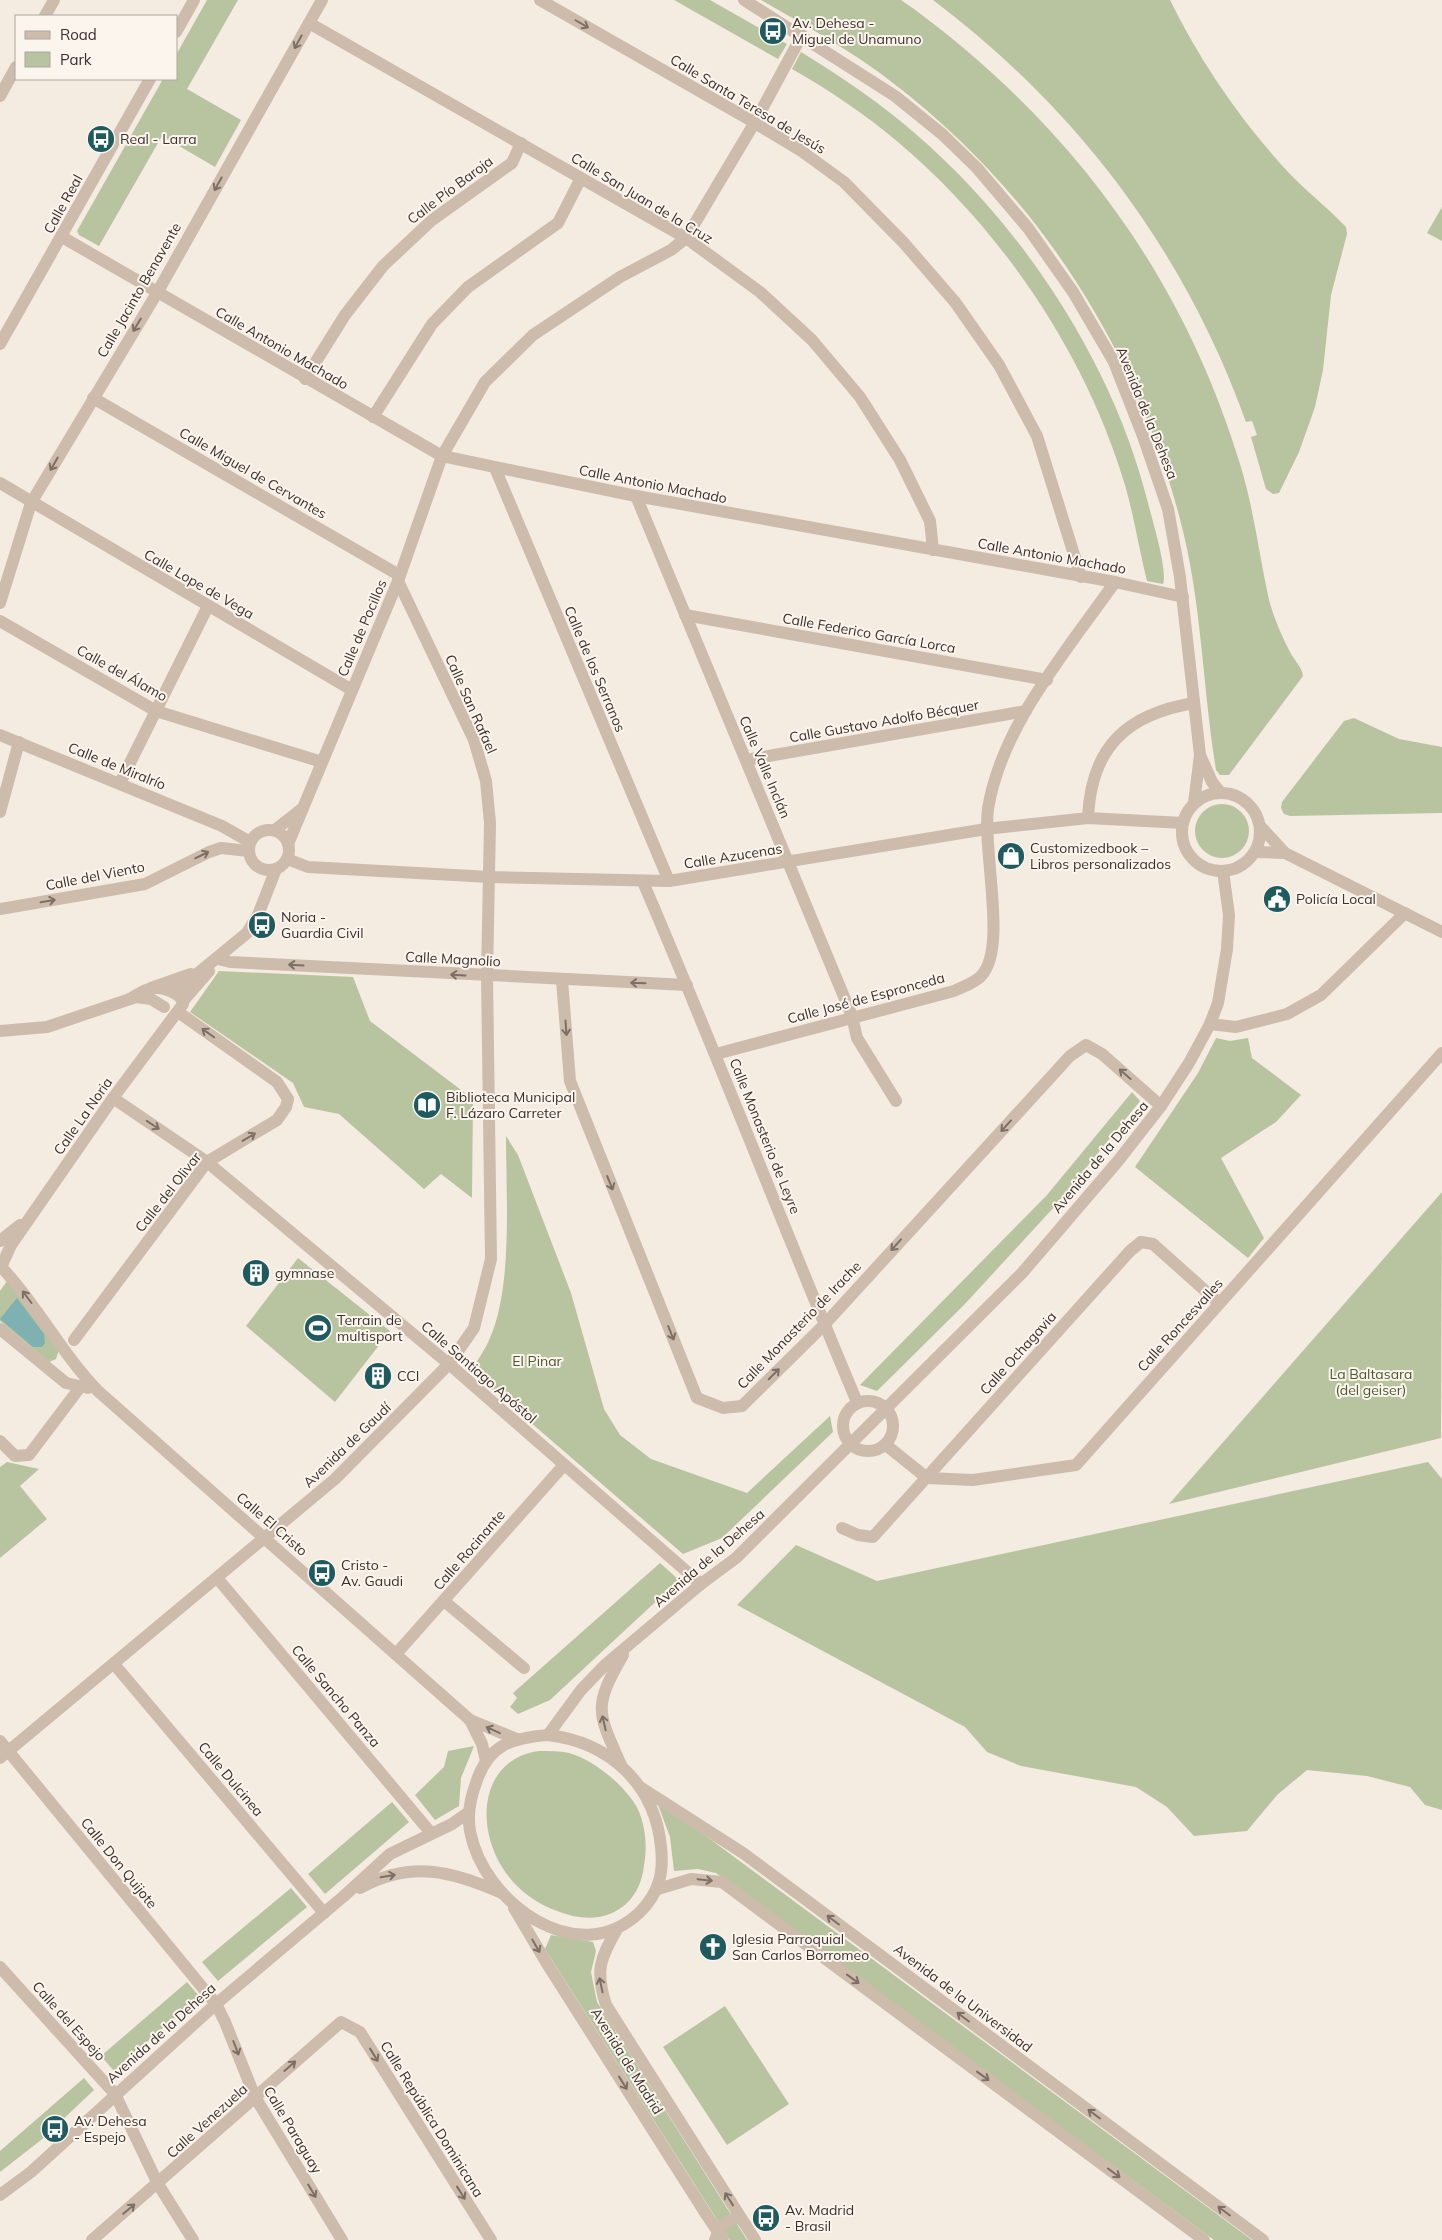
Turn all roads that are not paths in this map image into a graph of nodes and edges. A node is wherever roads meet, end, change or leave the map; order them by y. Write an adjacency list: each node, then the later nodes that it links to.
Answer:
1 (54, 0): 6 (street)
2 (194, 0): 8 (street)
3 (322, 0): 7 (street, Calle Jacinto Benavente)
4 (540, 0): 13 (street, Calle Santa Teresa de Jesús, one-way to 13)
5 (744, 0): 9 (street, Avenida de la Dehesa)
6 (46, 15)
7 (309, 23): 14 (street, Calle San Juan de la Cruz); 18 (street, Calle Jacinto Benavente, one-way to 18)
8 (178, 28)
9 (802, 35): 13 (street); 32 (street, Avenida de la Dehesa)
10 (15, 69): 12 (street)
11 (149, 80): 16 (street, Calle Real)
12 (0, 96)
13 (755, 122): 17 (street); 29 (street, Calle Santa Teresa de Jesús)
14 (520, 143): 15 (street, Calle San Juan de la Cruz); 20 (street, Calle Pío Baroja)
15 (581, 178): 17 (street, Calle San Juan de la Cruz); 22 (street)
16 (62, 237): 18 (street, Calle Antonio Machado); 19 (street, Calle Real)
17 (686, 238): 23 (street, Calle de Pocillos); 28 (street, Calle San Juan de la Cruz)
18 (157, 292): 20 (street, Calle Antonio Machado); 21 (street, Calle Jacinto Benavente, one-way to 21)
19 (0, 344)
20 (306, 379): 22 (street, Calle Antonio Machado)
21 (92, 398): 27 (street, Calle Jacinto Benavente, one-way to 27); 30 (street, Calle Miguel de Cervantes)
22 (373, 417): 23 (street, Calle Antonio Machado)
23 (442, 456): 24 (street, Calle Antonio Machado); 30 (street, Calle de Pocillos)
24 (494, 468): 26 (street, Calle Antonio Machado); 69 (street, Calle de los Serranos)
25 (0, 483): 27 (street, Calle Lope de Vega)
26 (636, 496): 28 (street, Calle Antonio Machado); 35 (street, Calle Valle Inclán)
27 (31, 503): 33 (street, Calle Jacinto Benavente); 34 (street, Calle Lope de Vega)
28 (933, 550): 29 (street, Calle Antonio Machado)
29 (1081, 577): 31 (street, Calle Antonio Machado)
30 (399, 578): 38 (street, Calle de Pocillos); 67 (street, Calle San Rafael)
31 (1115, 582): 32 (street, Calle Antonio Machado); 37 (street, Calle José de Espronceda)
32 (1183, 597): 39 (street, Avenida de la Dehesa)
33 (0, 602)
34 (208, 606): 38 (street, Calle Lope de Vega); 40 (street)
35 (685, 615): 37 (street, Calle Federico García Lorca); 45 (street, Calle Valle Inclán)
36 (0, 621): 40 (street, Calle del Álamo)
37 (1047, 680): 41 (street, Calle José de Espronceda)
38 (352, 690): 46 (street, Calle de Pocillos)
39 (1194, 702): 44 (street, Avenida de la Dehesa); 52 (street)
40 (156, 711): 46 (street, Calle del Álamo); 47 (street)
41 (1026, 712): 45 (street, Calle Gustavo Adolfo Bécquer); 56 (street, Calle José de Espronceda)
42 (0, 735): 43 (street, Calle de Miralrío)
43 (19, 742): 47 (street, Calle de Miralrío); 51 (street)
44 (1200, 755): 48 (street, Avenida de la Dehesa); 49 (street, Avenida de la Dehesa)
45 (746, 760): 64 (street, Calle Valle Inclán)
46 (322, 762): 50 (street, Calle de Pocillos)
47 (120, 783): 54 (street, Calle de Miralrío)
48 (1220, 792): 49 (street); 55 (street)
49 (1194, 803): 53 (street)
50 (303, 808): 57 (street, Calle de Pocillos); 58 (street, Calle de Pocillos)
51 (0, 812)
52 (1088, 818): 53 (street, Calle Azucenas); 56 (street, Calle Azucenas)
53 (1183, 823): 66 (street)
54 (222, 826): 59 (street, Calle de Miralrío); 60 (street)
55 (1261, 827): 61 (street); 62 (street)
56 (986, 829): 64 (street, Calle Azucenas); 81 (street, Calle José de Espronceda)
57 (275, 830): 58 (street); 59 (street)
58 (288, 844): 63 (street)
59 (249, 846): 60 (street, Calle del Viento); 65 (street)
60 (222, 848): 70 (street, Calle del Viento, one-way to 60)
61 (1255, 852): 62 (street); 66 (street)
62 (1285, 853): 71 (street)
63 (287, 859): 65 (street); 67 (street, Calle Azucenas)
64 (788, 862): 69 (street, Calle Azucenas); 81 (street, Calle Valle Inclán)
65 (276, 869): 73 (street)
66 (1223, 871): 82 (street, Avenida de la Dehesa)
67 (490, 877): 68 (street, Calle Azucenas); 75 (street, Calle San Rafael)
68 (642, 882): 69 (street, Calle Azucenas); 77 (street, Calle Monasterio de Leyre)
69 (668, 882)
70 (0, 909)
71 (1405, 913): 72 (street); 82 (street)
72 (1442, 932)
73 (218, 958): 74 (street); 75 (street, Calle Magnolio, one-way to 73); 80 (street)
74 (200, 970): 78 (street); 80 (street)
75 (487, 976): 76 (street, Calle Magnolio); 100 (street, Avenida de Gaudí)
76 (562, 980): 77 (street, Calle Magnolio, one-way to 76); 95 (street, Calle Monasterio de Irache, one-way to 95)
77 (687, 985): 85 (street, Calle Monasterio de Leyre)
78 (150, 989): 79 (street); 80 (street)
79 (130, 999): 80 (street); 83 (street)
80 (173, 1004): 86 (street, Calle La Noria); 89 (street, Calle del Olivar, one-way to 80)
81 (852, 1016): 85 (street, Calle José de Espronceda); 87 (street, Calle Valle Inclán)
82 (1210, 1024): 88 (street, Avenida de la Dehesa)
83 (0, 1031)
84 (1442, 1053): 94 (street, Calle Roncesvalles)
85 (716, 1054): 95 (street, Calle Monasterio de Leyre)
86 (113, 1098): 89 (street, Calle Santiago Apóstol, one-way to 89); 90 (street, Calle La Noria)
87 (896, 1101)
88 (1162, 1106): 95 (street, Calle Monasterio de Irache, one-way to 95); 105 (street, Avenida de la Dehesa)
89 (207, 1162): 98 (street, Calle del Olivar); 100 (street, Calle Santiago Apóstol)
90 (32, 1216): 91 (street, Calle La Noria); 92 (street, Calle La Noria)
91 (0, 1241)
92 (2, 1265): 93 (street, Calle La Noria); 96 (street, Calle El Cristo, one-way to 92)
93 (0, 1283)
94 (1219, 1303): 110 (street, Calle Roncesvalles); 110 (street, Calle Ochagavia)
95 (824, 1324): 104 (street, Calle Monasterio de Leyre)
96 (49, 1326): 98 (street); 99 (street, Calle El Cristo)
97 (0, 1329): 101 (street, Calle El Cristo)
98 (74, 1340): 99 (street, Calle del Olivar)
99 (68, 1358): 101 (street); 103 (street, Calle El Cristo)
100 (449, 1364): 109 (street, Calle Santiago Apóstol); 112 (street, Avenida de Gaudí)
101 (48, 1370): 102 (street, Calle El Cristo)
102 (81, 1386): 103 (street, Calle El Cristo); 106 (street)
103 (98, 1391): 112 (street, Calle El Cristo)
104 (857, 1402): 105 (street); 108 (street)
105 (888, 1409): 107 (street); 108 (street, Avenida de la Dehesa)
106 (0, 1441)
107 (886, 1445): 108 (street); 110 (street)
108 (850, 1446): 114 (street, Avenida de la Dehesa)
109 (564, 1465): 114 (street, Calle Santiago Apóstol); 115 (street, Calle Rocinante)
110 (927, 1478): 111 (street, Calle Ochagavia)
111 (842, 1528)
112 (265, 1538): 113 (street, Avenida de Gaudí); 117 (street, Calle El Cristo)
113 (218, 1579): 118 (street, Avenida de Gaudí); 129 (street, Calle Sancho Panza)
114 (701, 1584): 116 (street, Avenida de la Dehesa)
115 (444, 1601): 117 (street, Calle Rocinante); 119 (street)
116 (627, 1648): 121 (street, Avenida de la Dehesa); 126 (street, Avenida de la Dehesa, one-way to 116)
117 (396, 1654): 120 (street, Calle El Cristo)
118 (114, 1664): 124 (street, Avenida de Gaudí); 134 (street, Calle Dulcinea)
119 (524, 1668)
120 (470, 1720): 122 (street, Calle El Cristo, one-way to 120); 125 (street, Calle El Cristo)
121 (548, 1735): 122 (street); 126 (street)
122 (517, 1738): 125 (street)
123 (0, 1740): 124 (street, Calle Don Quijote)
124 (4, 1754): 137 (street, Calle Don Quijote)
125 (486, 1761): 128 (street)
126 (622, 1768): 127 (street)
127 (640, 1787): 130 (street); 151 (street, Avenida de la Universidad, one-way to 127)
128 (469, 1812): 129 (street, Avenida de la Dehesa); 131 (street)
129 (431, 1833): 132 (street, Avenida de la Dehesa)
130 (658, 1889): 135 (street); 150 (street, one-way to 150)
131 (503, 1894): 132 (street, Avenida de la Dehesa, one-way to 131); 133 (street)
132 (344, 1896): 134 (street, Avenida de la Dehesa)
133 (512, 1904): 135 (street); 144 (street, Avenida de Madrid, one-way to 144)
134 (324, 1913): 137 (street, Avenida de la Dehesa)
135 (617, 1929): 143 (street, Avenida de Madrid, one-way to 135)
136 (0, 1967): 139 (street, Calle del Espejo)
137 (216, 2004): 139 (street, Avenida de la Dehesa); 140 (street, Calle Paraguay, one-way to 140)
138 (341, 2022): 140 (street, Calle Venezuela, one-way to 138); 148 (street, Calle República Dominicana, one-way to 148)
139 (115, 2094): 141 (street, Calle del Espejo); 142 (street, Avenida de la Dehesa)
140 (255, 2098): 141 (street, Calle Venezuela); 147 (street, Calle Paraguay, one-way to 147)
141 (158, 2184): 145 (street, Calle Venezuela, one-way to 141); 146 (street, Calle del Espejo)
142 (0, 2195)
143 (741, 2218): 144 (street); 149 (street, Avenida de Madrid)
144 (719, 2237)
145 (92, 2240)
146 (193, 2240)
147 (342, 2240)
148 (491, 2240)
149 (755, 2240)
150 (1204, 2240)
151 (1263, 2240)

